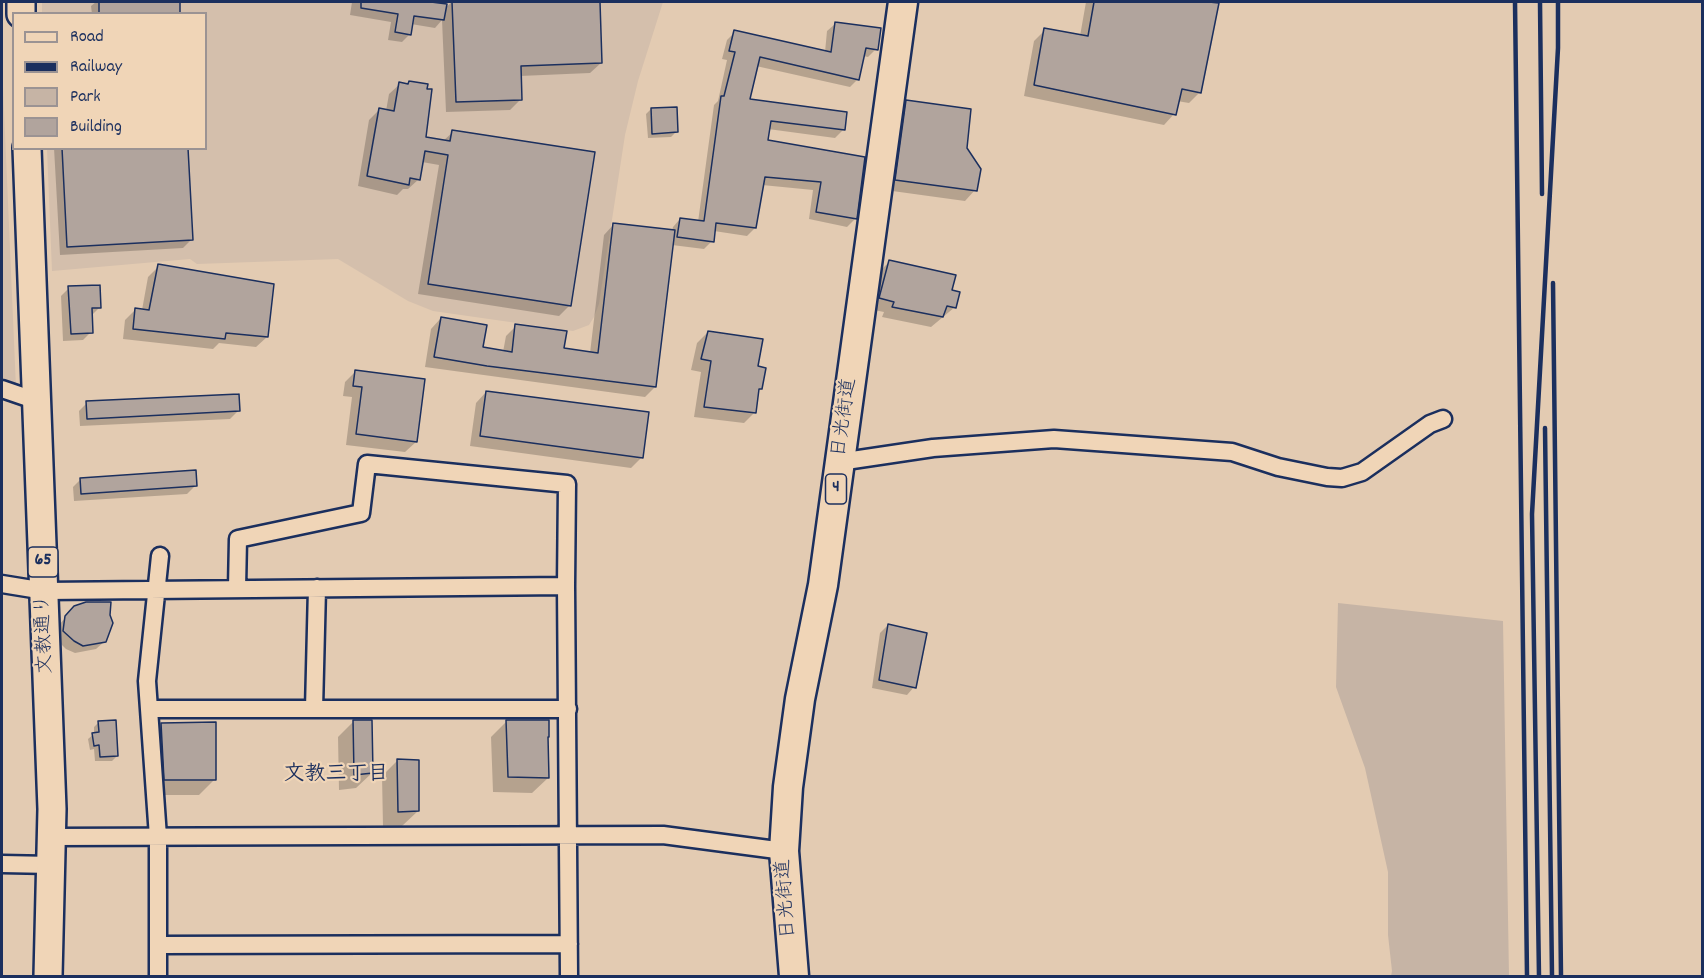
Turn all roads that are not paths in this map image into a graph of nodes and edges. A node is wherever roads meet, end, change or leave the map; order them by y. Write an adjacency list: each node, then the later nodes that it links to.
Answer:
1 (903, 2): 6 (highway, 日光街道 / 4)
2 (27, 150): 4 (main road, 文教通り / 65)
3 (2, 389): 4 (street)
4 (37, 400): 13 (main road, 文教通り / 65)
5 (1443, 419): 6 (street)
6 (839, 462): 20 (highway, 日光街道 / 4)
7 (160, 556): 12 (street)
8 (2, 584): 13 (street)
9 (566, 586): 10 (street); 11 (street); 16 (street)
10 (237, 588): 11 (street); 12 (street)
11 (317, 588): 15 (street)
12 (156, 589): 13 (street); 14 (street)
13 (45, 591): 18 (main road, 文教通り / 65)
14 (149, 709): 15 (street); 19 (street)
15 (314, 709): 16 (street)
16 (568, 709): 17 (street)
17 (568, 834): 19 (street); 20 (street); 23 (street)
18 (53, 837): 19 (street); 22 (main road, 文教通り / 65)
19 (158, 837): 24 (street)
20 (784, 851): 28 (highway, 日光街道 / 4)
21 (2, 864): 22 (street)
22 (52, 865): 25 (main road, 文教通り / 65)
23 (569, 944): 24 (street); 27 (street)
24 (158, 945): 26 (street)
25 (48, 976)
26 (158, 976)
27 (569, 976)
28 (794, 976)

